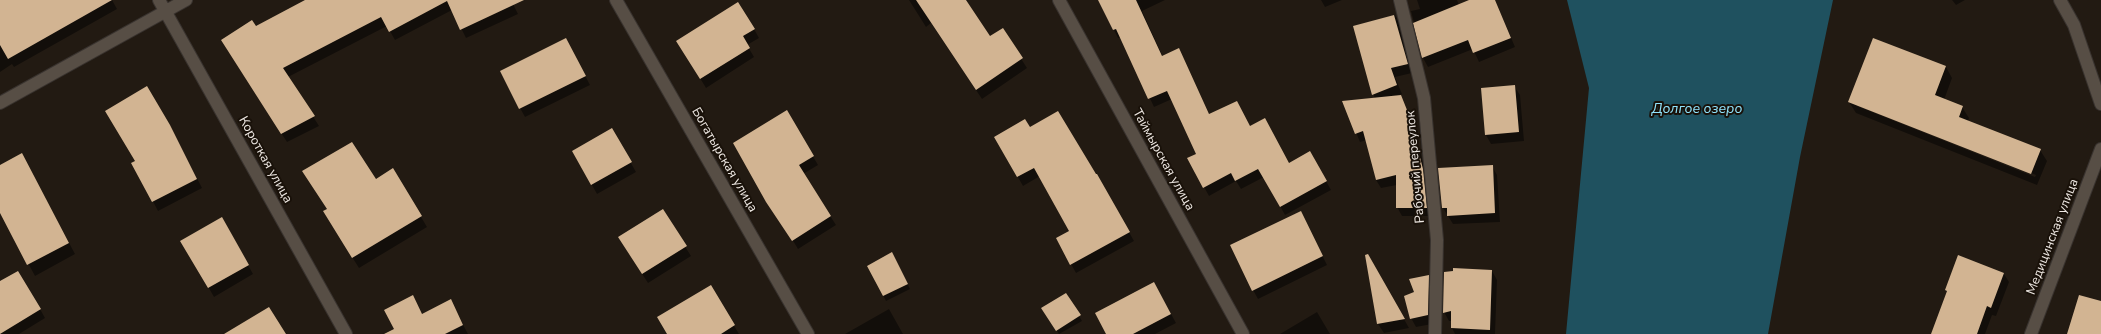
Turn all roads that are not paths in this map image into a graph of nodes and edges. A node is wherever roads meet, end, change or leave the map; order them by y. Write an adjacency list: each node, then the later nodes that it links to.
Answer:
1 (159, 0): 7 (street, Короткая улица)
2 (186, 0): 7 (street)
3 (616, 0): 12 (street, Богатырская улица)
4 (1059, 0): 13 (street, Таймырская улица)
5 (1400, 0): 14 (street, Рабочий переулок)
6 (2060, 0): 9 (street)
7 (165, 12): 8 (street); 11 (street, Короткая улица)
8 (0, 103)
9 (2101, 104)
10 (2101, 149): 15 (street, Медицинская улица)
11 (346, 334)
12 (808, 334)
13 (1243, 334)
14 (1436, 334)
15 (2031, 334)

